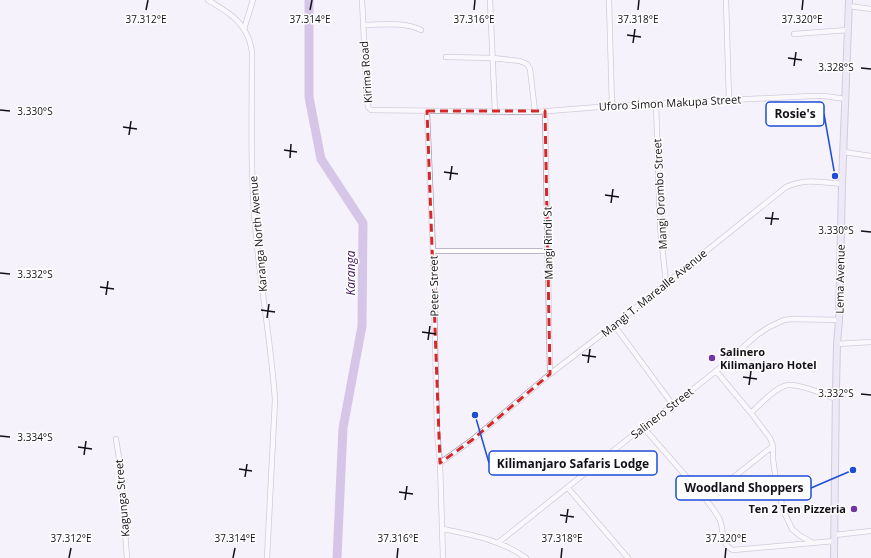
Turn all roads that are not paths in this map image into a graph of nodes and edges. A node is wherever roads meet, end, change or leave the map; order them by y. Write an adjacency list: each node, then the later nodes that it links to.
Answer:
1 (208, 0): 10 (street, Karanga North Avenue)
2 (253, 0): 10 (street)
3 (362, 0): 9 (street, Kirima Road)
4 (490, 0): 15 (street)
5 (609, 0): 19 (street)
6 (726, 0): 17 (street)
7 (849, 3): 8 (street); 12 (main road, Lema Avenue)
8 (871, 9)
9 (362, 25): 11 (street); 20 (street, Kirima Road)
10 (244, 29): 51 (street, Karanga North Avenue)
11 (421, 30)
12 (848, 30): 13 (street); 16 (main road, Lema Avenue)
13 (794, 34)
14 (446, 57): 15 (street)
15 (493, 58): 22 (street); 23 (street)
16 (846, 99): 17 (street, Uforo Simon Makupa Street); 24 (main road, Lema Avenue)
17 (729, 100): 18 (street, Uforo Simon Makupa Street)
18 (656, 103): 19 (street, Uforo Simon Makupa Street); 29 (street, Mangi Orombo Street)
19 (612, 106): 21 (street, Uforo Simon Makupa Street)
20 (427, 111): 22 (street, Uforo Simon Makupa Street); 27 (street, Peter Street)
21 (545, 111): 23 (street, Uforo Simon Makupa Street); 28 (street, Mangi Rindi St)
22 (495, 112): 23 (street, Uforo Simon Makupa Street)
23 (534, 112)
24 (844, 152): 25 (street); 26 (main road, Lema Avenue)
25 (871, 156)
26 (842, 184): 29 (street, Mangi T. Marealle Avenue); 30 (main road, Lema Avenue)
27 (433, 251): 28 (street); 42 (street, Peter Street)
28 (548, 251): 35 (street, Mangi Rindi St)
29 (666, 284): 31 (street, Mangi T. Marealle Avenue)
30 (839, 320): 33 (main road, Lema Avenue); 34 (street, Salinero Street)
31 (614, 325): 35 (street, Mangi T. Marealle Avenue); 37 (street)
32 (871, 342): 33 (street)
33 (838, 344): 36 (main road, Lema Avenue)
34 (716, 371): 37 (street, Salinero Street); 38 (street)
35 (550, 374): 42 (street, Mangi T. Marealle Avenue)
36 (836, 399): 38 (street); 47 (main road, Lema Avenue)
37 (673, 405): 39 (street, Salinero Street)
38 (751, 412): 41 (street)
39 (643, 427): 43 (street, Salinero Street); 44 (street)
40 (116, 439): 50 (street, Kagunga Street)
41 (773, 446): 44 (street); 49 (street)
42 (440, 463): 45 (street, Peter Street)
43 (568, 488): 48 (street, Salinero Street); 54 (street)
44 (706, 499): 49 (street)
45 (443, 529): 48 (street); 52 (street, Peter Street)
46 (871, 531): 47 (street)
47 (834, 538): 49 (street); 55 (main road, Lema Avenue)
48 (498, 542): 53 (street)
49 (812, 542)
50 (127, 558)
51 (267, 558)
52 (443, 558)
53 (526, 558)
54 (628, 558)
55 (834, 558)

